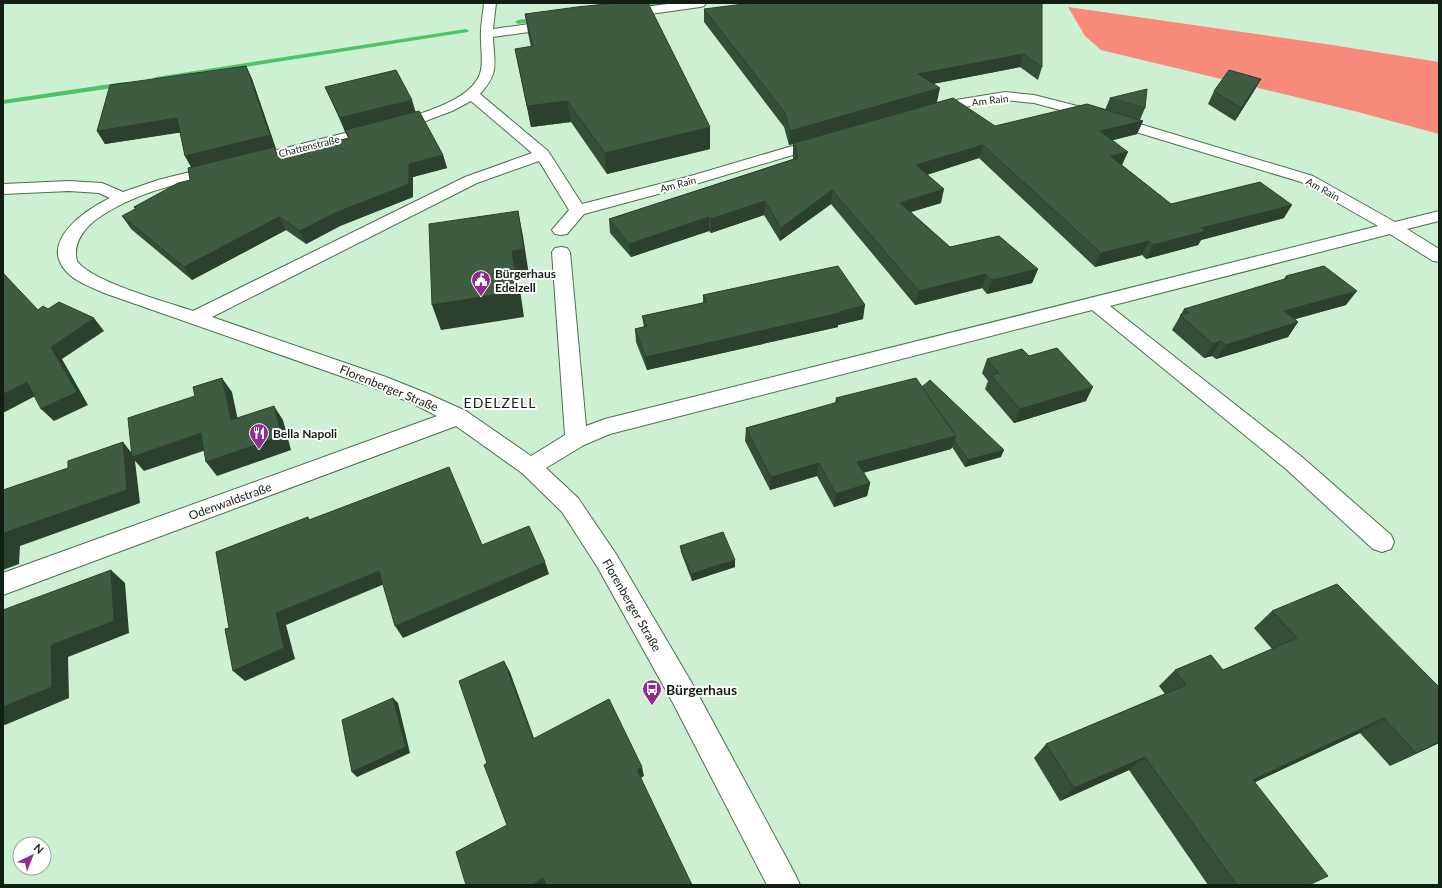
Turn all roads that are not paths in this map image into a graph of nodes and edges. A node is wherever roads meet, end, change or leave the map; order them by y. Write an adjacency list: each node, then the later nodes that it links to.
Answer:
1 (490, 3): 5 (street, Chattenstraße)
2 (700, 3): 3 (street)
3 (614, 15)
4 (568, 22): 5 (street)
5 (487, 34): 6 (street, Chattenstraße)
6 (471, 94): 9 (street); 11 (street, Chattenstraße)
7 (921, 113): 14 (street, Am Rain)
8 (837, 137): 12 (street, Am Rain)
9 (543, 154): 12 (street); 19 (street)
10 (3, 189): 11 (street)
11 (123, 198): 19 (street, Florenberger Straße)
12 (578, 210): 15 (street)
13 (1439, 216): 14 (street)
14 (1393, 228): 17 (street, Am Rain); 18 (street)
15 (561, 230)
16 (561, 252): 21 (street)
17 (1439, 257)
18 (1096, 304): 21 (street); 23 (street)
19 (194, 318): 20 (street, Florenberger Straße)
20 (458, 417): 22 (street, Florenberger Straße); 24 (street, Odenwaldstraße)
21 (576, 439): 22 (street)
22 (530, 467): 25 (street, Florenberger Straße)
23 (1382, 542)
24 (3, 584)
25 (784, 885)

